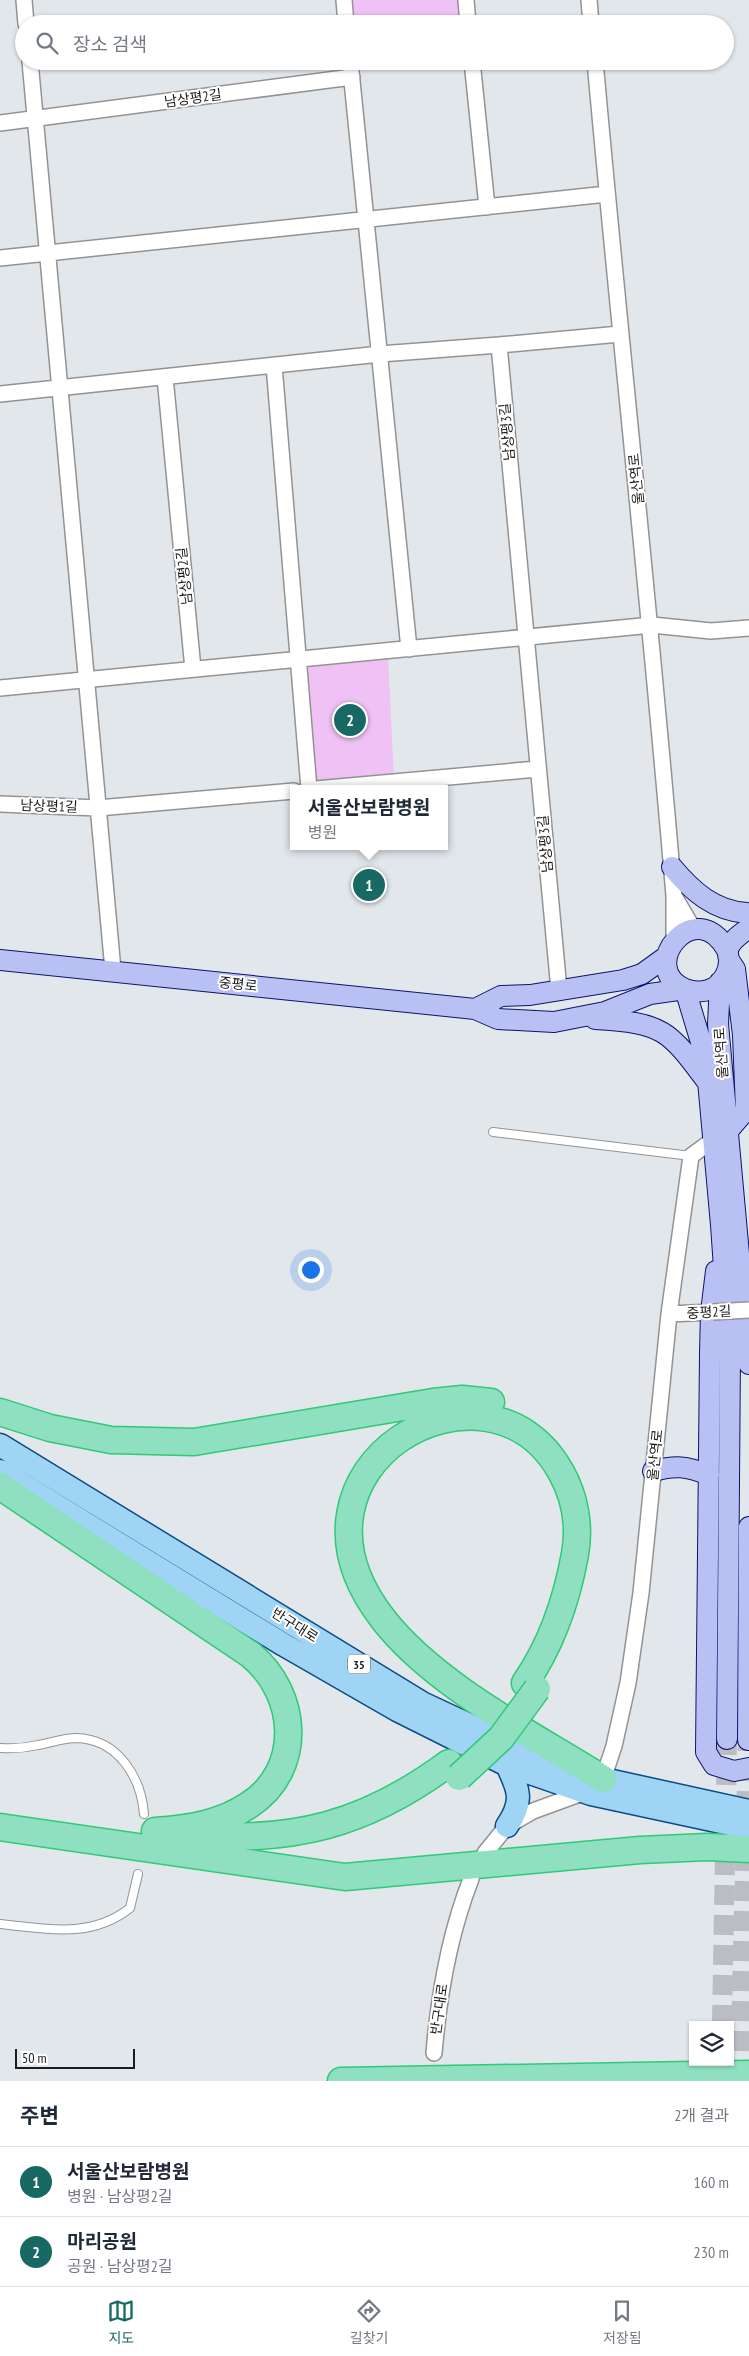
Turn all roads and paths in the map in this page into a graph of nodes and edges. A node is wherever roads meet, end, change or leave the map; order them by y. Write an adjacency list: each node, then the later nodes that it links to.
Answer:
1 (24, 0): 5 (street)
2 (344, 0): 6 (street)
3 (466, 0): 7 (street)
4 (589, 0): 8 (street)
5 (25, 15)
6 (345, 15)
7 (467, 15)
8 (590, 15)
9 (31, 70): 14 (street)
10 (345, 70): 14 (street, 남상평2길)
11 (351, 70): 18 (street)
12 (473, 70): 17 (street)
13 (595, 70): 16 (street, 울산역로)
14 (35, 119): 15 (street, 남상평2길); 19 (street)
15 (0, 123)
16 (607, 194): 17 (street); 21 (street, 울산역로)
17 (487, 207): 18 (street)
18 (366, 220): 19 (street); 23 (street)
19 (47, 253): 20 (street); 26 (street)
20 (0, 258)
21 (620, 334): 22 (street); 28 (street, 울산역로)
22 (499, 345): 23 (street); 30 (street, 남상평3길)
23 (380, 354): 24 (street); 31 (street)
24 (274, 365): 25 (street); 32 (street)
25 (165, 377): 26 (street); 33 (street, 남상평2길)
26 (60, 388): 27 (street); 34 (street)
27 (0, 394)
28 (652, 625): 29 (street); 30 (street); 42 (street, 울산역로)
29 (749, 628)
30 (526, 638): 31 (street); 36 (street, 남상평3길)
31 (408, 649): 32 (street)
32 (298, 659): 33 (street); 37 (street)
33 (193, 669): 34 (street)
34 (87, 680): 35 (street); 41 (street)
35 (0, 688)
36 (538, 769): 38 (street); 52 (street, 남상평3길)
37 (309, 785)
38 (360, 785)
39 (290, 791): 41 (street)
40 (0, 804): 41 (street, 남상평1길)
41 (98, 808): 49 (street)
42 (672, 867): 43 (street, 울산역로); 44 (main road)
43 (674, 896): 45 (street); 46 (street, 울산역로)
44 (748, 918): 45 (main road); 47 (main road)
45 (700, 930): 46 (main road); 47 (main road)
46 (670, 949): 51 (main road); 52 (main road)
47 (728, 955): 50 (main road); 57 (main road)
48 (0, 960): 49 (main road, 중평로)
49 (114, 970): 53 (main road, 중평로)
50 (720, 982): 51 (main road); 57 (main road, 울산역로)
51 (685, 989): 54 (main road); 55 (main road, 울산역로)
52 (559, 990): 53 (main road)
53 (475, 1009): 54 (main road, 중평로)
54 (581, 1018): 55 (main road)
55 (708, 1083): 57 (main road, 울산역로)
56 (493, 1132): 58 (lane)
57 (720, 1136): 58 (street); 59 (main road, 울산역로)
58 (691, 1156): 63 (street, 울산역로)
59 (730, 1224): 60 (main road); 62 (main road); 64 (main road, 울산역로); 73 (main road, 울산역로)
60 (749, 1268)
61 (749, 1310): 62 (street, 중평2길, bridge)
62 (712, 1312): 63 (street, 중평2길); 69 (main road)
63 (669, 1314): 68 (street, 울산역로)
64 (749, 1364)
65 (0, 1412): 72 (highway)
66 (0, 1445): 79 (main road, 반구대로 / 35)
67 (0, 1471): 76 (main road, 반구대로 / 35)
68 (653, 1471): 69 (main road); 79 (street, 울산역로)
69 (709, 1475): 77 (main road)
70 (0, 1486): 82 (highway)
71 (749, 1527): 74 (main road)
72 (531, 1686): 78 (highway); 79 (highway)
73 (727, 1739)
74 (748, 1740)
75 (0, 1748): 82 (lane)
76 (507, 1765): 79 (main road, 반구대로 / 35); 83 (main road)
77 (749, 1768)
78 (454, 1770): 82 (highway); 88 (highway)
79 (594, 1786): 81 (main road, 반구대로 / 35); 83 (street); 85 (main road, 반구대로 / 35)
80 (0, 1811): 82 (highway)
81 (749, 1811)
82 (149, 1822)
83 (507, 1826): 87 (street)
84 (0, 1827): 88 (highway)
85 (749, 1828)
86 (749, 1849): 88 (highway)
87 (485, 1853)
88 (194, 1855)
89 (138, 1874): 91 (lane)
90 (471, 1879): 92 (street, 반구대로)
91 (0, 1924)
92 (434, 2053)
93 (749, 2074): 94 (highway)
94 (341, 2081)

